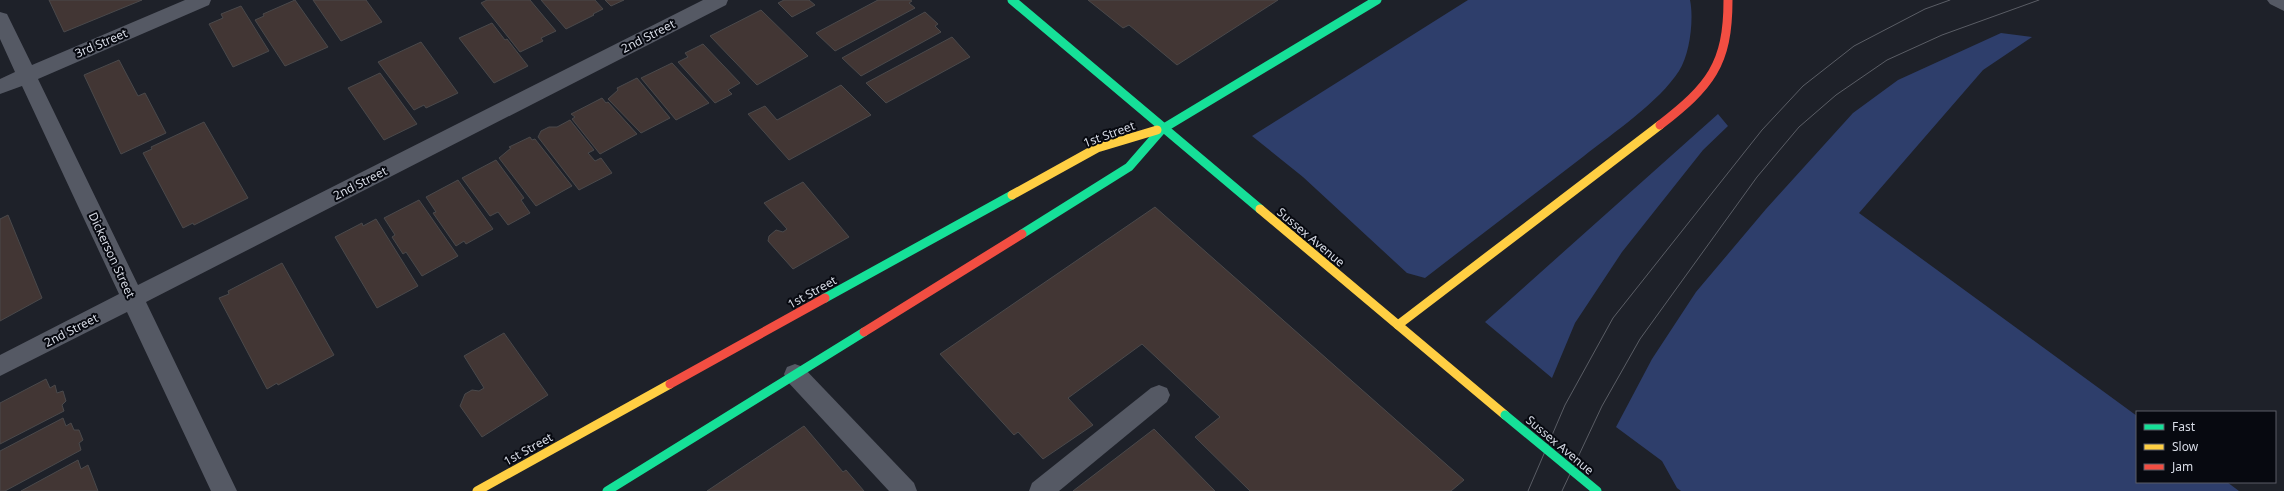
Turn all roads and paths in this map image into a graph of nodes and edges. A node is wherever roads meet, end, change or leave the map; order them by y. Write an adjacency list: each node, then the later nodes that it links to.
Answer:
1 (202, 0): 9 (street, 3rd Street)
2 (719, 0): 12 (street, 2nd Street)
3 (1012, 0): 11 (main road, Sussex Avenue)
4 (1377, 0): 11 (main road, 1st Street)
5 (1728, 0): 13 (main road)
6 (2276, 0): 7 (lane)
7 (2284, 5)
8 (0, 18): 9 (street, Dickerson Street)
9 (27, 75): 10 (street, 3rd Street); 12 (street, Dickerson Street)
10 (0, 87)
11 (1164, 128): 13 (main road, Sussex Avenue); 15 (main road, 1st Street); 18 (main road, 1st Street)
12 (133, 299): 14 (street, 2nd Street); 17 (street, Dickerson Street)
13 (1398, 325): 22 (main road, Sussex Avenue, bridge)
14 (0, 366)
15 (795, 374): 19 (main road, 1st Street); 20 (lane)
16 (1159, 395): 21 (lane)
17 (224, 491)
18 (477, 491)
19 (607, 491)
20 (905, 491)
21 (1041, 491)
22 (1597, 491)

